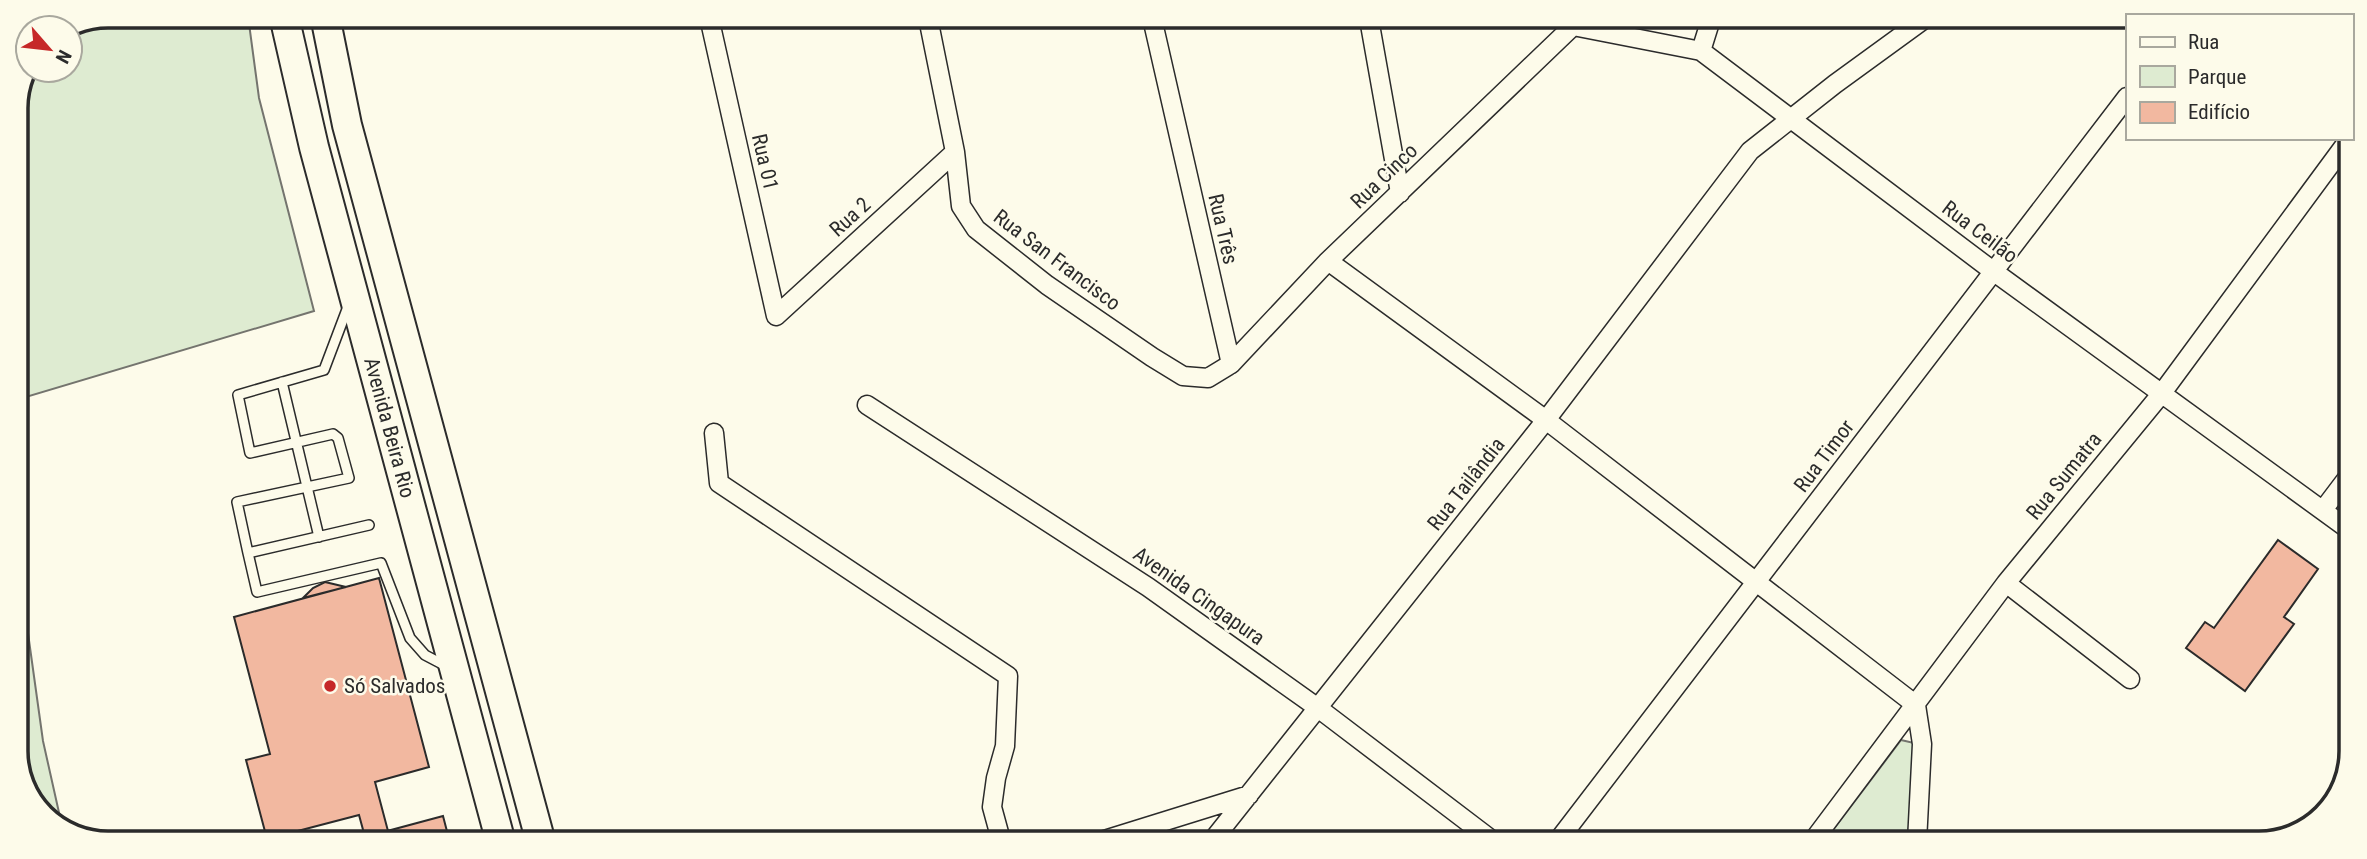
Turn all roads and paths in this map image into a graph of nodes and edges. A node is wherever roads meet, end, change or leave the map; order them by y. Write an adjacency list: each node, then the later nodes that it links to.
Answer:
1 (287, 28): 19 (main road, Avenida Beira Rio)
2 (327, 28): 37 (main road, Avenida Beira Rio)
3 (711, 28): 20 (street, Rua 01)
4 (930, 28): 14 (street, Rua San Francisco)
5 (1154, 28): 21 (street, Rua Três)
6 (1371, 28): 16 (street)
7 (1563, 28): 16 (street, Rua Cinco)
8 (1596, 28): 11 (street, Rua Ceilão)
9 (1708, 28): 11 (street)
10 (1912, 28): 13 (street)
11 (1701, 51): 13 (street, Rua Ceilão)
12 (2126, 98): 18 (street, Rua Timor)
13 (1791, 118): 18 (street, Rua Ceilão); 25 (street, Rua Tailândia)
14 (955, 152): 20 (street, Rua 2); 21 (street, Rua San Francisco)
15 (2339, 153): 23 (street, Rua Sumatra)
16 (1400, 193): 17 (street, Rua Cinco)
17 (1328, 261): 21 (street, Rua Cinco); 25 (street)
18 (1993, 271): 23 (street, Rua Ceilão); 35 (street, Rua Timor)
19 (354, 291): 22 (lane); 38 (main road, Avenida Beira Rio)
20 (776, 316)
21 (1231, 364)
22 (282, 382): 27 (lane); 27 (lane)
23 (2162, 393): 30 (street, Rua Ceilão); 36 (street, Rua Sumatra)
24 (867, 405): 41 (street, Avenida Cingapura)
25 (1546, 419): 35 (street); 41 (street, Rua Tailândia)
26 (714, 433): 45 (street)
27 (297, 443): 28 (lane); 28 (lane)
28 (307, 487): 33 (lane); 34 (lane)
29 (2339, 489): 30 (street)
30 (2323, 510): 31 (street, Rua Ceilão)
31 (2339, 522)
32 (369, 525): 33 (lane)
33 (319, 537): 34 (lane)
34 (248, 554): 38 (lane)
35 (1758, 582): 40 (street); 49 (street, Rua Timor)
36 (2006, 583): 39 (street); 40 (street, Rua Sumatra)
37 (496, 676): 38 (main road); 44 (main road, Avenida Beira Rio)
38 (456, 678): 43 (main road, Avenida Beira Rio)
39 (2130, 679)
40 (1916, 705): 50 (street, Rua Sumatra); 51 (street)
41 (1318, 708): 42 (street, Rua Tailândia); 48 (street, Avenida Cingapura)
42 (1249, 795): 46 (street); 47 (street, Rua Tailândia)
43 (498, 831)
44 (538, 831)
45 (999, 831)
46 (1133, 831)
47 (1220, 831)
48 (1480, 831)
49 (1566, 831)
50 (1820, 831)
51 (1918, 831)

